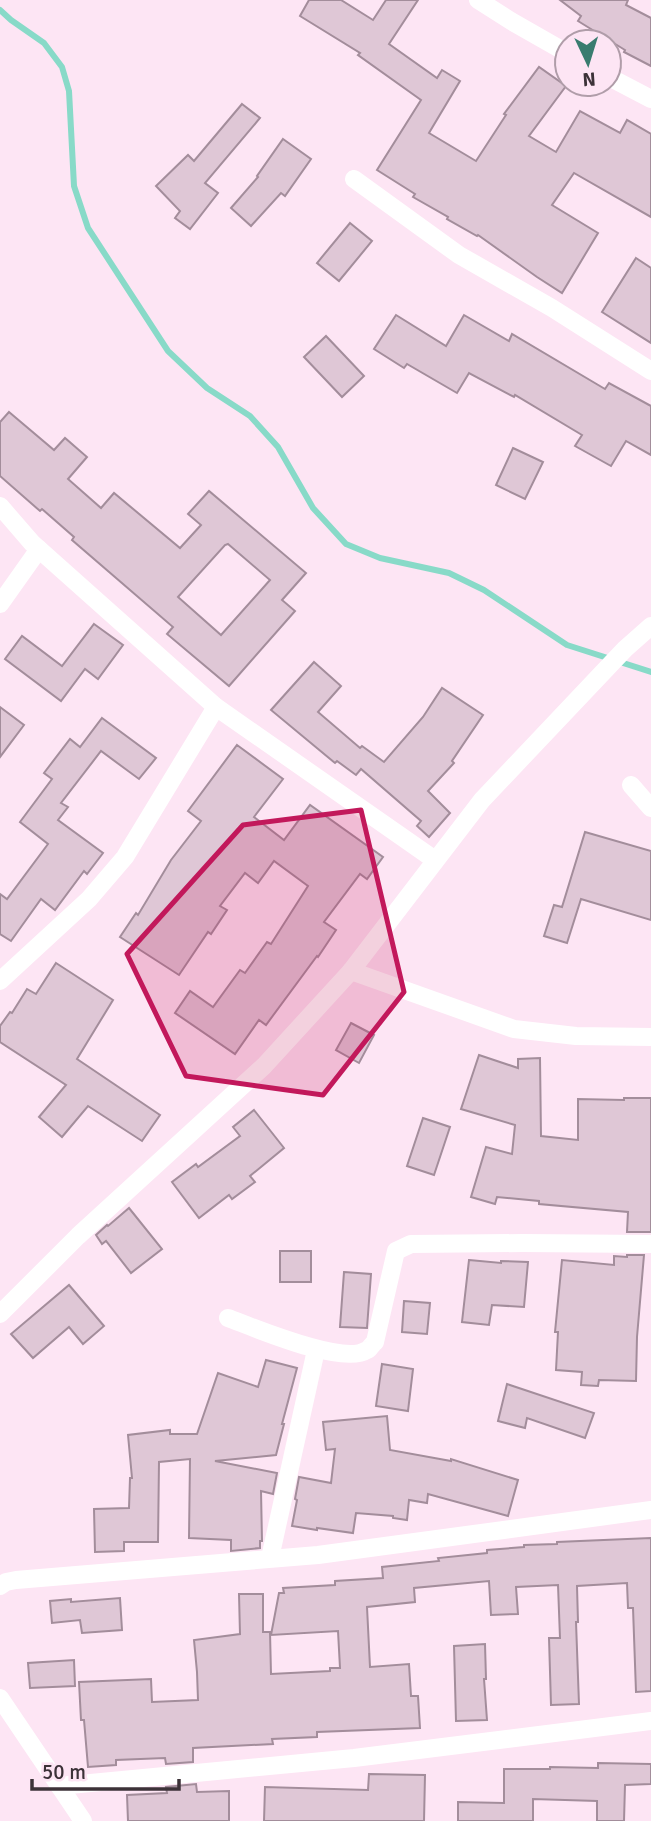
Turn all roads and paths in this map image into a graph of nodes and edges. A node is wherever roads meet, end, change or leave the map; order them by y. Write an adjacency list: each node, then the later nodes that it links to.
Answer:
1 (480, 1): 2 (street)
2 (553, 45)
3 (623, 84): 4 (street)
4 (651, 99)
5 (355, 179): 6 (street)
6 (651, 371)
7 (0, 506): 8 (street)
8 (39, 549): 9 (street); 11 (street)
9 (0, 604)
10 (651, 626): 14 (street)
11 (216, 707): 14 (street); 16 (street)
12 (631, 785): 13 (street)
13 (651, 808)
14 (435, 860): 15 (street)
15 (351, 971): 17 (street); 19 (street)
16 (0, 981)
17 (651, 1037)
18 (651, 1244): 21 (street)
19 (0, 1314)
20 (228, 1318): 21 (street)
21 (316, 1350): 23 (street)
22 (651, 1510): 23 (street)
23 (270, 1559): 24 (street)
24 (0, 1586)
25 (0, 1698): 27 (street)
26 (651, 1721): 27 (street)
27 (59, 1786): 28 (street)
28 (82, 1821)

